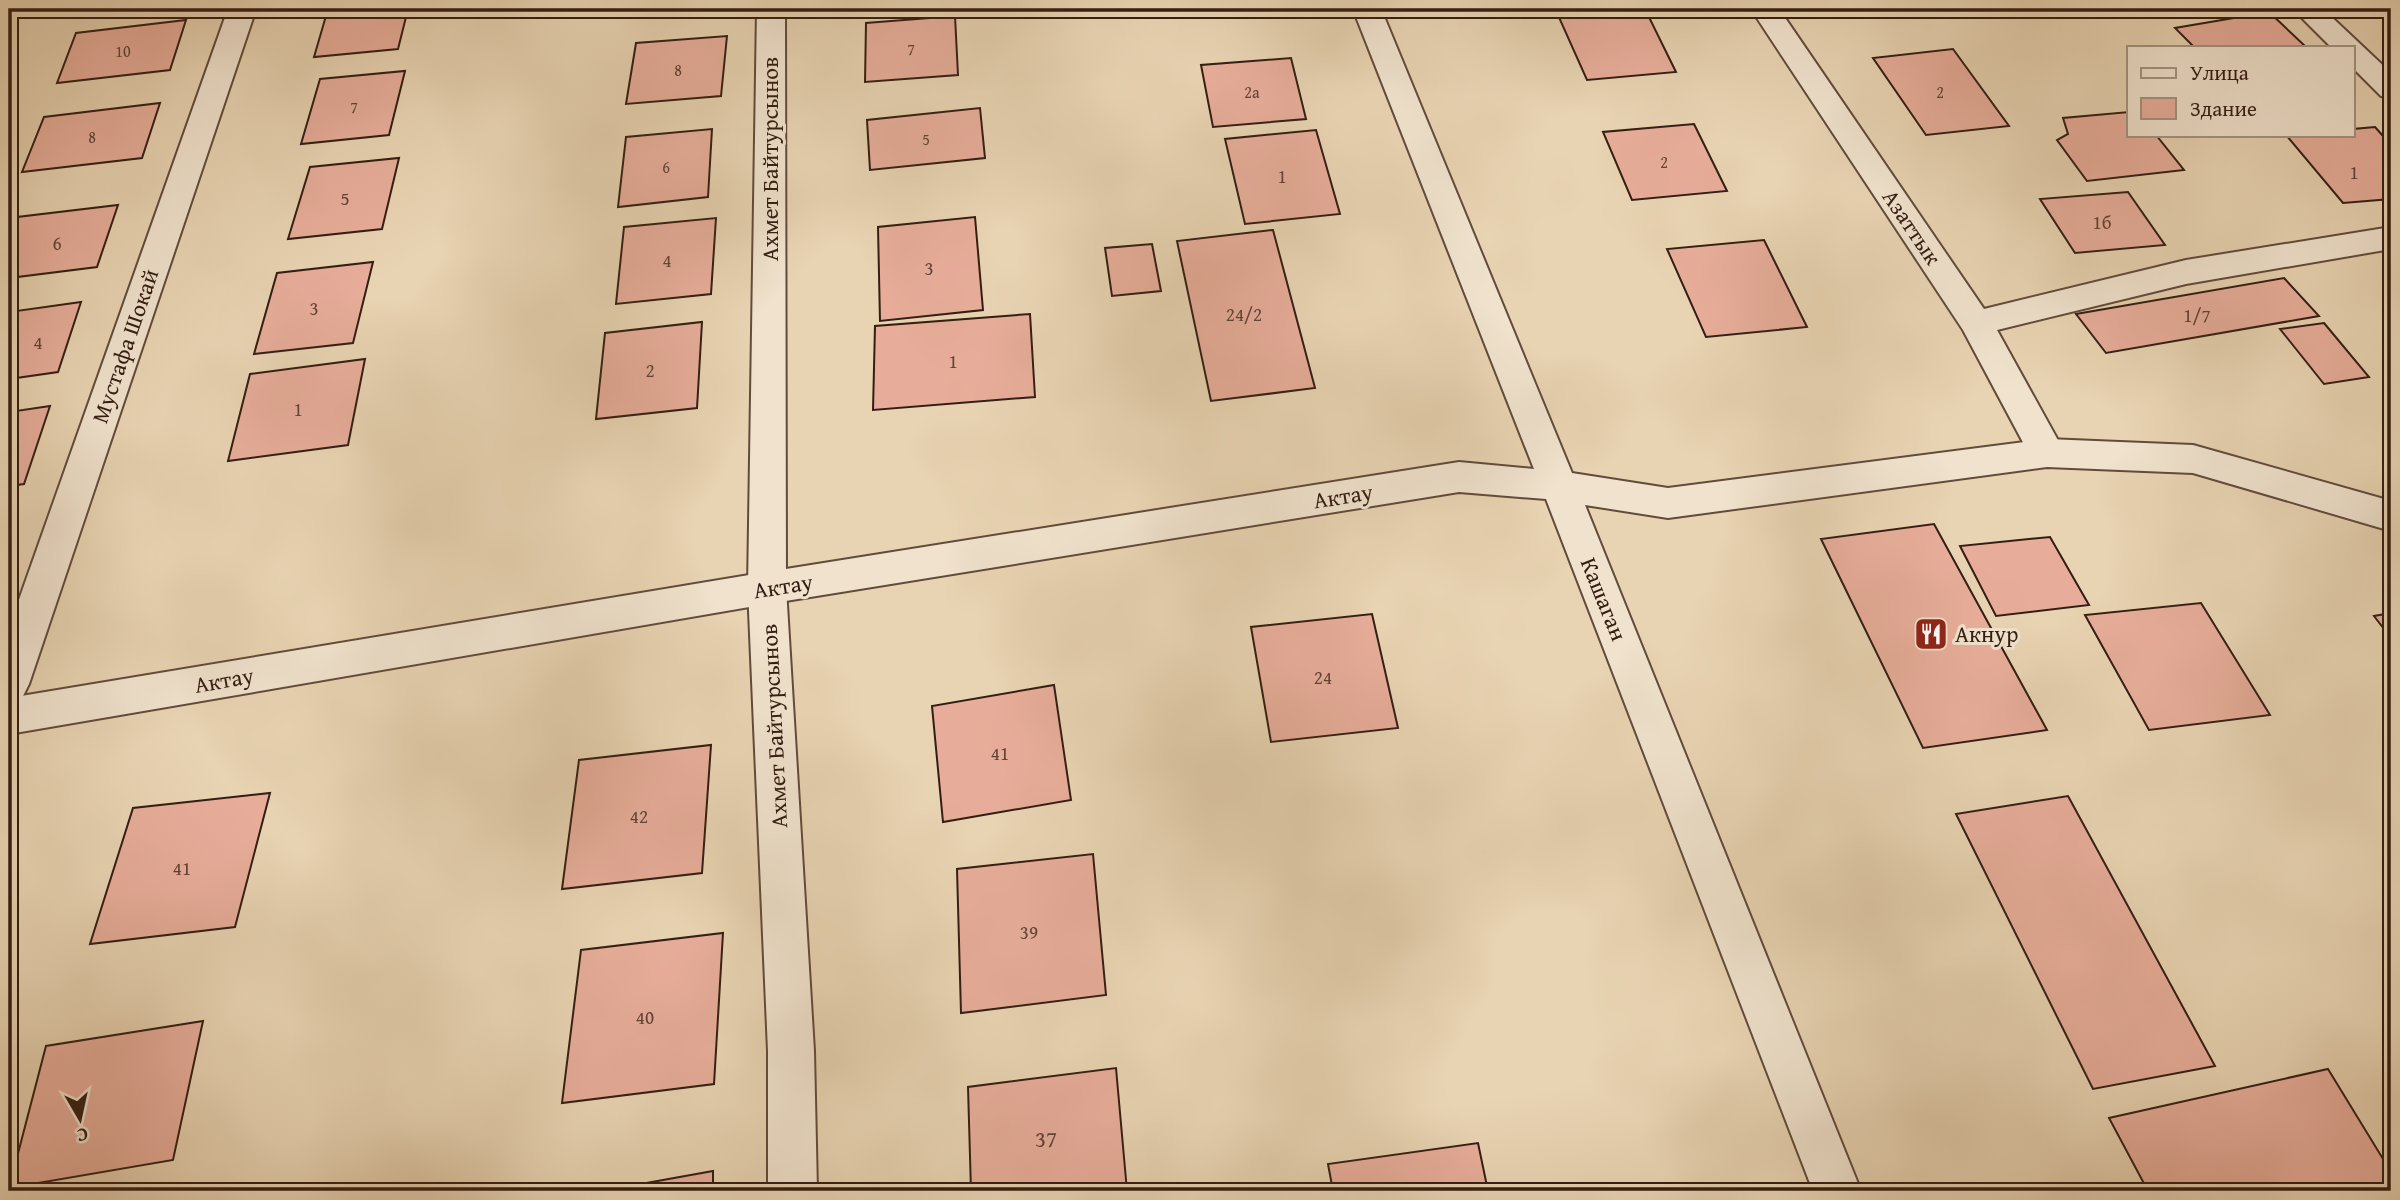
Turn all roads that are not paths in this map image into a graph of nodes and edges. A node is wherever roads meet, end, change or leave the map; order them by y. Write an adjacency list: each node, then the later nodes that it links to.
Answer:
1 (242, 9): 15 (street, Мустафа Шокай)
2 (771, 9): 14 (street, Ахмет Байтурсынов)
3 (1367, 9): 12 (street, Кашаган)
4 (1765, 9): 10 (street, Азаттык)
5 (2307, 9): 6 (street)
6 (2347, 46)
7 (2354, 53): 8 (street)
8 (2391, 89)
9 (2391, 238): 10 (street)
10 (1976, 323): 11 (street, Азаттык)
11 (2047, 453): 12 (street, Актау); 13 (street, Актау)
12 (1559, 486): 14 (street, Актау); 18 (street, Кашаган)
13 (2391, 516)
14 (767, 588): 16 (street, Актау); 17 (street, Ахмет Байтурсынов)
15 (9, 684)
16 (9, 716)
17 (793, 1191)
18 (1837, 1191)

